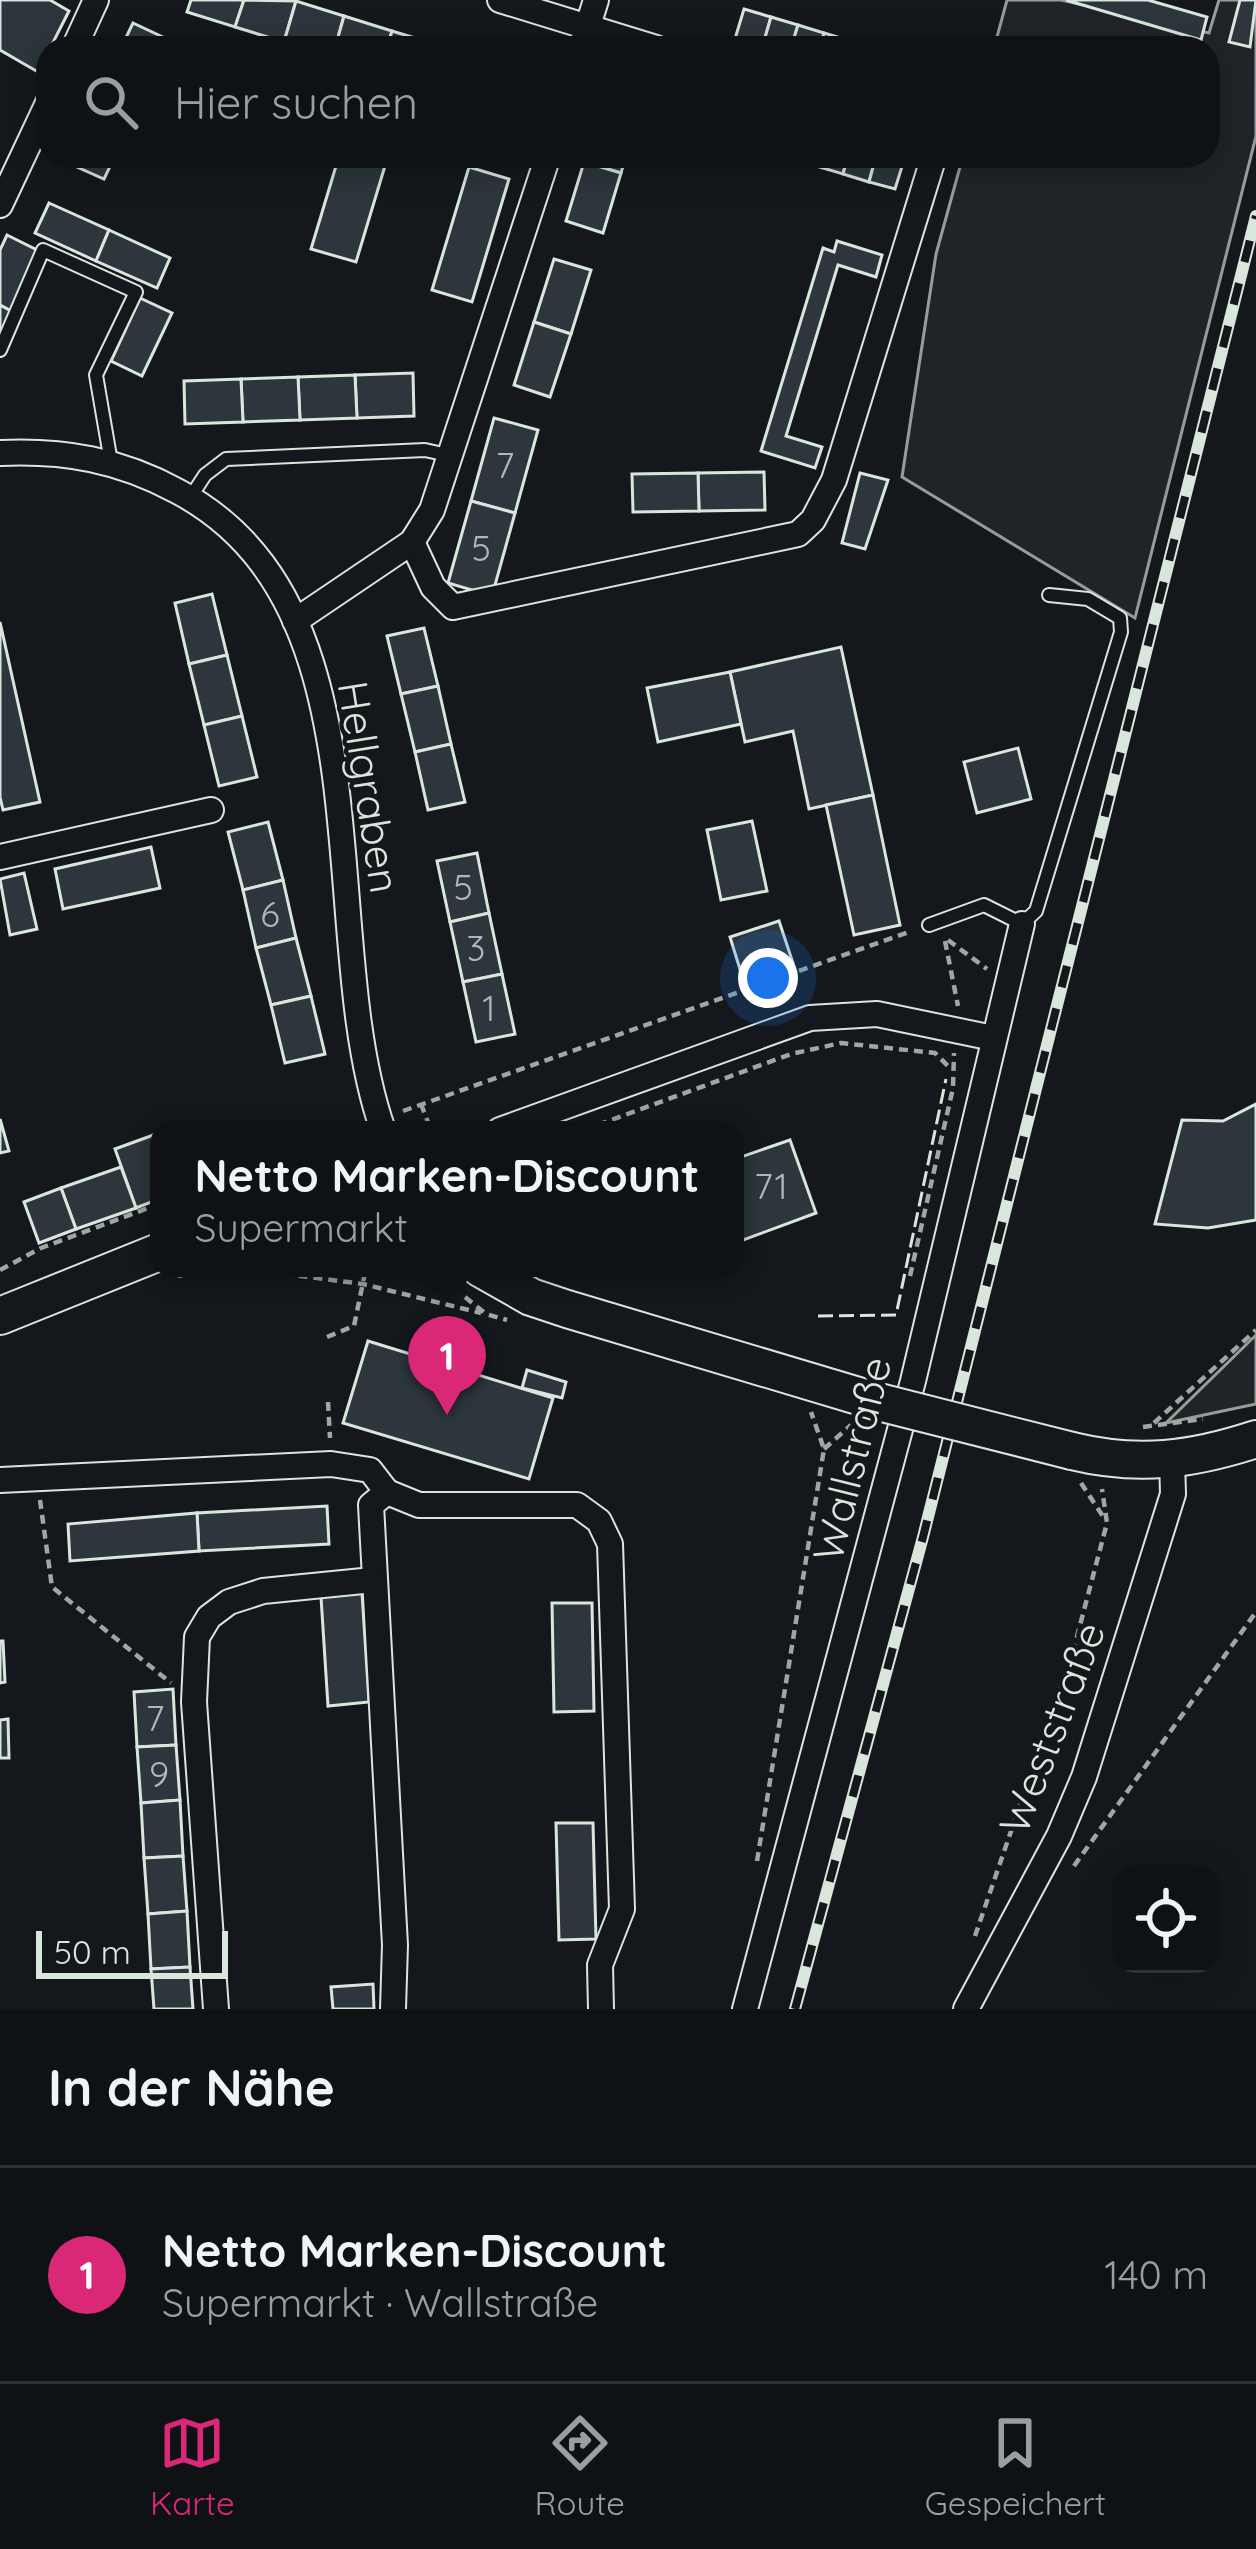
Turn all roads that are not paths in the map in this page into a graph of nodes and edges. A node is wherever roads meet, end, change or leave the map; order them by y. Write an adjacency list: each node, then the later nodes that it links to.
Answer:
1 (96, 0): 4 (street)
2 (500, 0): 5 (street)
3 (596, 0): 6 (street)
4 (80, 36)
5 (581, 36)
6 (586, 36)
7 (36, 128): 10 (street)
8 (544, 168): 13 (street)
9 (930, 168): 16 (street)
10 (0, 205)
11 (0, 350): 14 (lane)
12 (0, 453): 14 (street, Hellgraben)
13 (453, 456): 15 (lane); 16 (street)
14 (111, 463): 15 (street, Hellgraben)
15 (190, 498): 18 (street, Hellgraben)
16 (412, 542): 18 (street)
17 (1049, 596): 21 (lane)
18 (295, 621): 24 (street, Hellgraben)
19 (212, 810): 20 (street)
20 (0, 857)
21 (1022, 924): 22 (lane); 23 (street, Wallstraße)
22 (928, 925)
23 (993, 1038): 25 (street); 37 (street, Wallstraße)
24 (381, 1121)
25 (527, 1121)
26 (150, 1256): 28 (main road)
27 (487, 1282): 30 (main road, bridge)
28 (0, 1316)
29 (1256, 1439): 30 (main road)
30 (1172, 1460): 38 (street, Weststraße)
31 (0, 1480): 32 (street)
32 (387, 1492): 33 (street); 36 (street)
33 (373, 1580): 34 (street); 35 (street)
34 (215, 2009)
35 (393, 2009)
36 (601, 2009)
37 (745, 2009)
38 (965, 2009)

